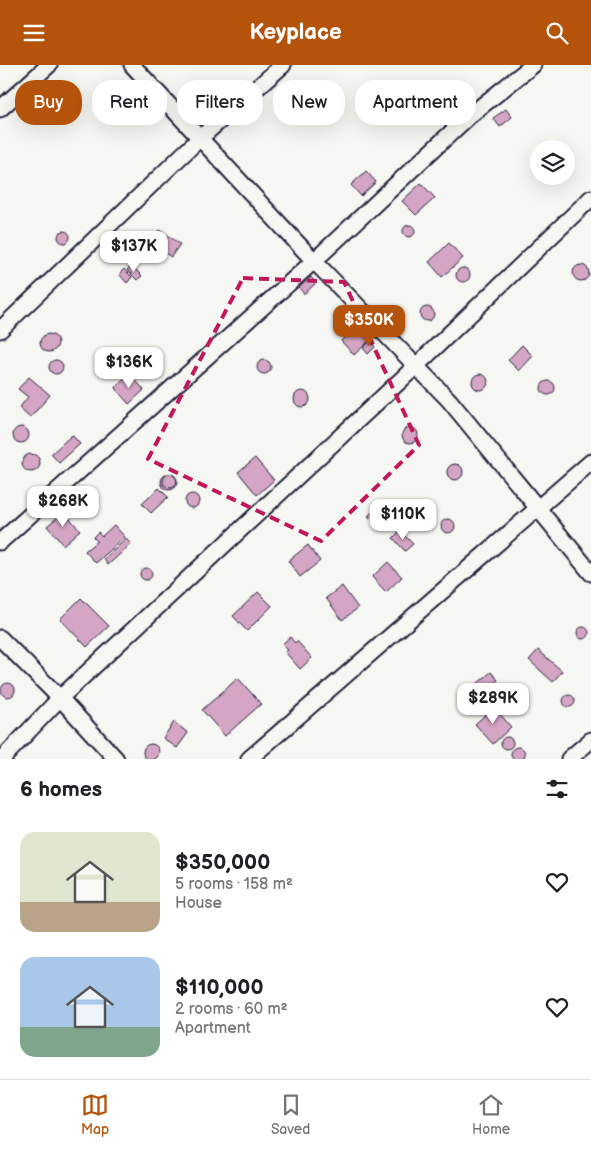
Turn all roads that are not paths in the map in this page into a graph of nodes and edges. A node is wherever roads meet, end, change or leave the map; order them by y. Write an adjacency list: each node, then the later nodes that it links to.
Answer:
1 (50, 65): 5 (street)
2 (132, 65): 6 (street)
3 (283, 65): 6 (street)
4 (533, 65): 8 (street)
5 (0, 109)
6 (199, 139): 8 (street); 9 (street)
7 (591, 199): 10 (street)
8 (314, 261): 10 (street); 13 (street)
9 (0, 330)
10 (417, 365): 12 (street); 16 (street)
11 (591, 462): 12 (street)
12 (537, 508): 14 (street); 20 (street)
13 (0, 541)
14 (591, 573)
15 (0, 638): 16 (street)
16 (60, 698): 18 (street); 19 (street)
17 (591, 740): 21 (street)
18 (2, 759)
19 (116, 759)
20 (249, 759)
21 (570, 759)

